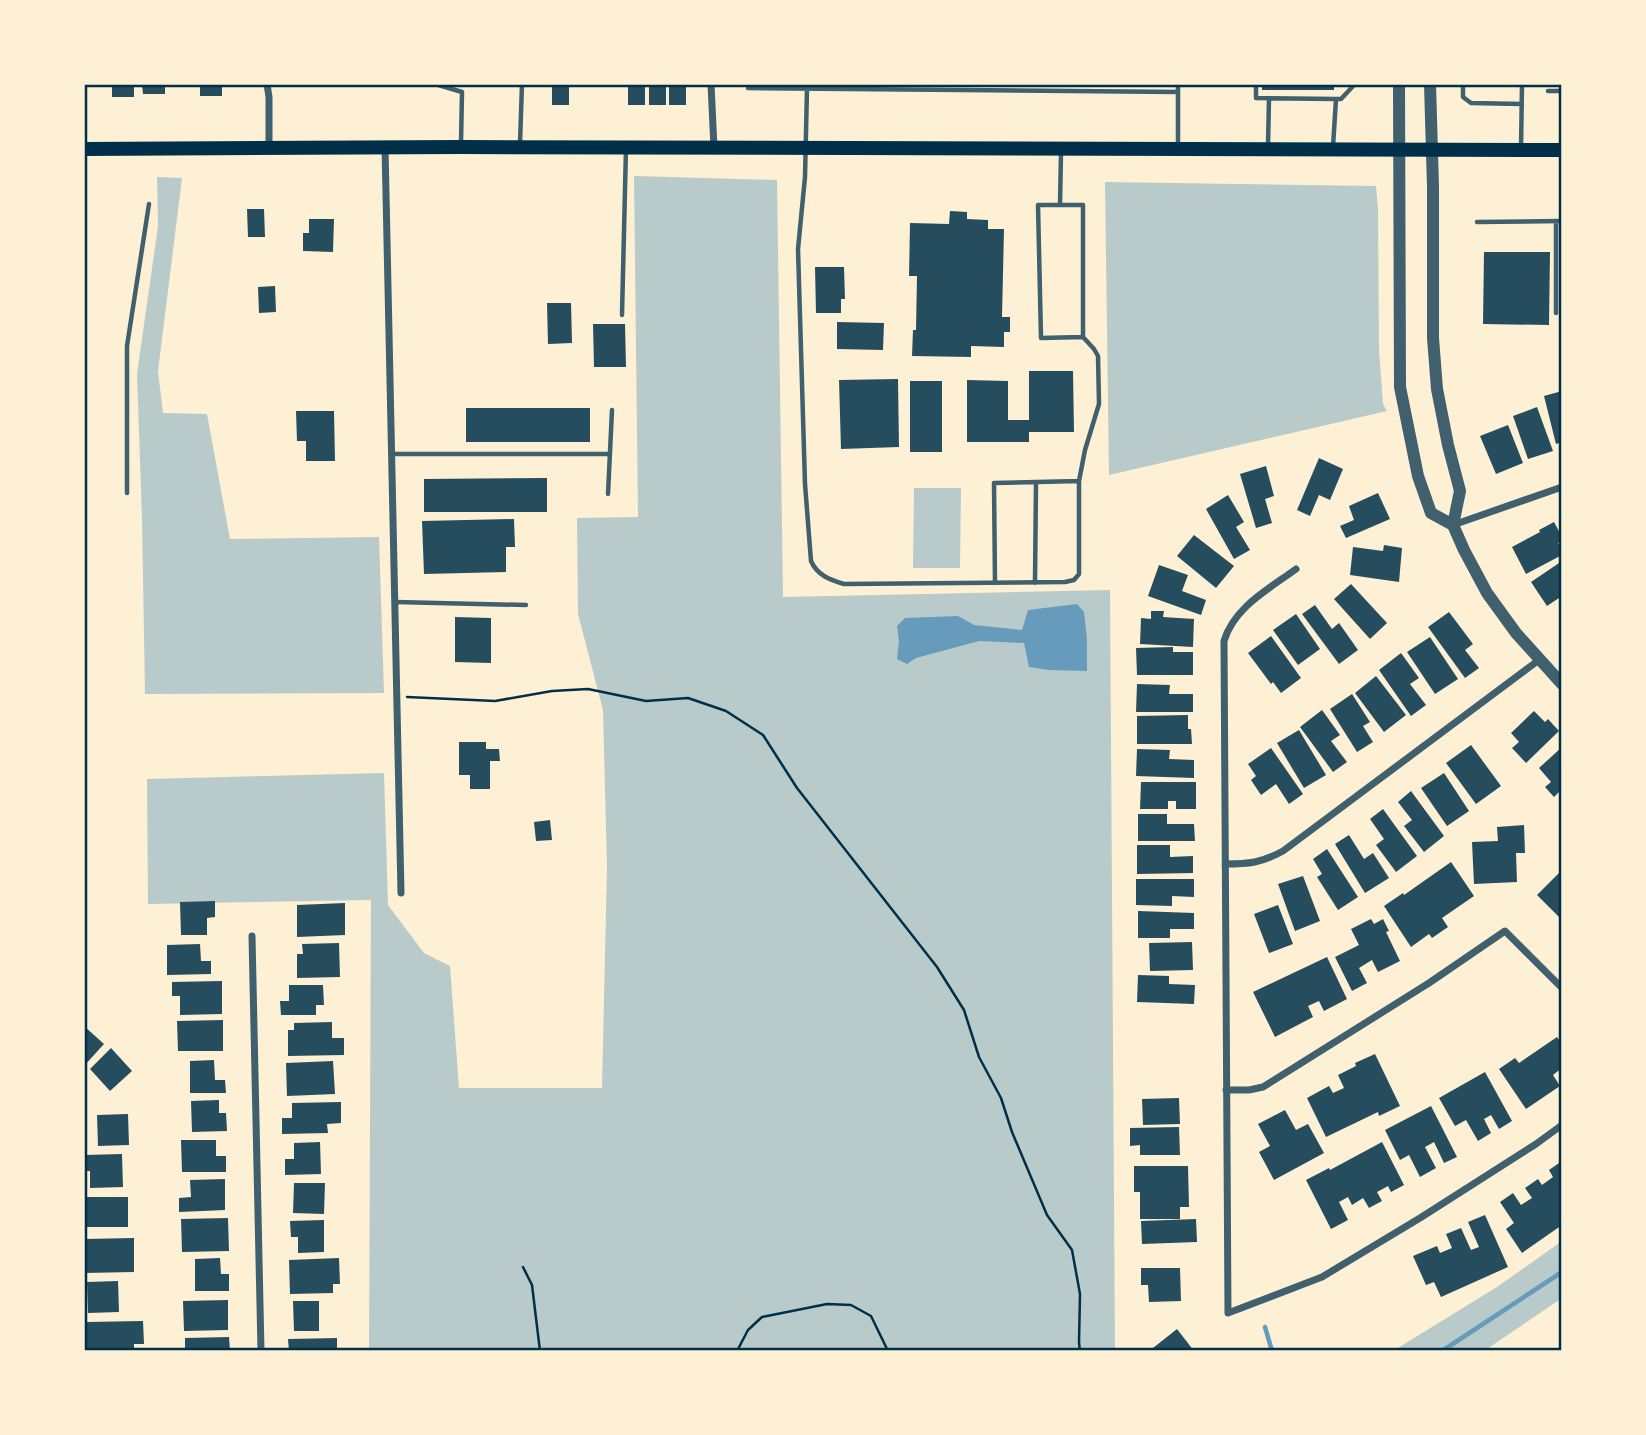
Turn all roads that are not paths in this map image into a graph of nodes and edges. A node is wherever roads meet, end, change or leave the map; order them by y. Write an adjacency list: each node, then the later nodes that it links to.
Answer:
1 (267, 84): 23 (street)
2 (435, 84): 21 (lane)
3 (522, 84): 22 (lane)
4 (712, 84): 25 (street)
5 (1178, 84): 16 (lane)
6 (1256, 84): 17 (lane)
7 (1355, 84): 18 (lane)
8 (1399, 84): 32 (street)
9 (1430, 84): 33 (street)
10 (1463, 84): 19 (lane)
11 (1522, 84): 19 (lane)
12 (748, 88): 13 (lane)
13 (807, 88): 16 (lane); 26 (lane)
14 (1548, 91): 15 (lane)
15 (1562, 91)
16 (1178, 92): 28 (lane)
17 (1269, 98): 18 (lane); 30 (lane)
18 (1336, 99): 31 (lane)
19 (1522, 104): 34 (lane)
20 (385, 147): 21 (main road); 23 (main road); 44 (street)
21 (461, 147): 22 (main road)
22 (520, 147): 24 (main road)
23 (269, 148): 29 (main road)
24 (626, 148): 25 (main road); 41 (lane)
25 (714, 148): 26 (main road)
26 (806, 148): 27 (main road); 53 (lane)
27 (1061, 148): 28 (main road); 37 (lane)
28 (1178, 148): 30 (main road)
29 (84, 149)
30 (1268, 149): 31 (main road)
31 (1333, 149): 32 (main road)
32 (1400, 149): 33 (main road); 51 (street)
33 (1431, 149): 34 (main road); 51 (street)
34 (1521, 149): 35 (main road)
35 (1562, 150)
36 (149, 204): 49 (lane)
37 (1060, 205): 42 (lane); 42 (lane)
38 (1559, 221): 39 (lane); 40 (lane)
39 (1477, 222)
40 (1556, 313)
41 (622, 315)
42 (1083, 337): 46 (lane)
43 (612, 410): 45 (lane)
44 (392, 454): 45 (lane); 55 (street)
45 (610, 454): 50 (lane)
46 (1079, 481): 47 (lane); 54 (lane)
47 (1036, 482): 53 (lane); 54 (lane)
48 (1562, 486): 51 (street)
49 (127, 493)
50 (608, 494)
51 (1453, 525): 57 (street)
52 (1296, 569): 59 (street)
53 (995, 583): 54 (lane)
54 (1035, 583)
55 (395, 602): 56 (lane); 60 (street)
56 (526, 605)
57 (1539, 660): 58 (street); 59 (street)
58 (1562, 684)
59 (1225, 864): 63 (street)
60 (401, 893)
61 (252, 936): 65 (street)
62 (1562, 988): 63 (street)
63 (1226, 1090): 64 (street)
64 (1562, 1125)
65 (261, 1351)

